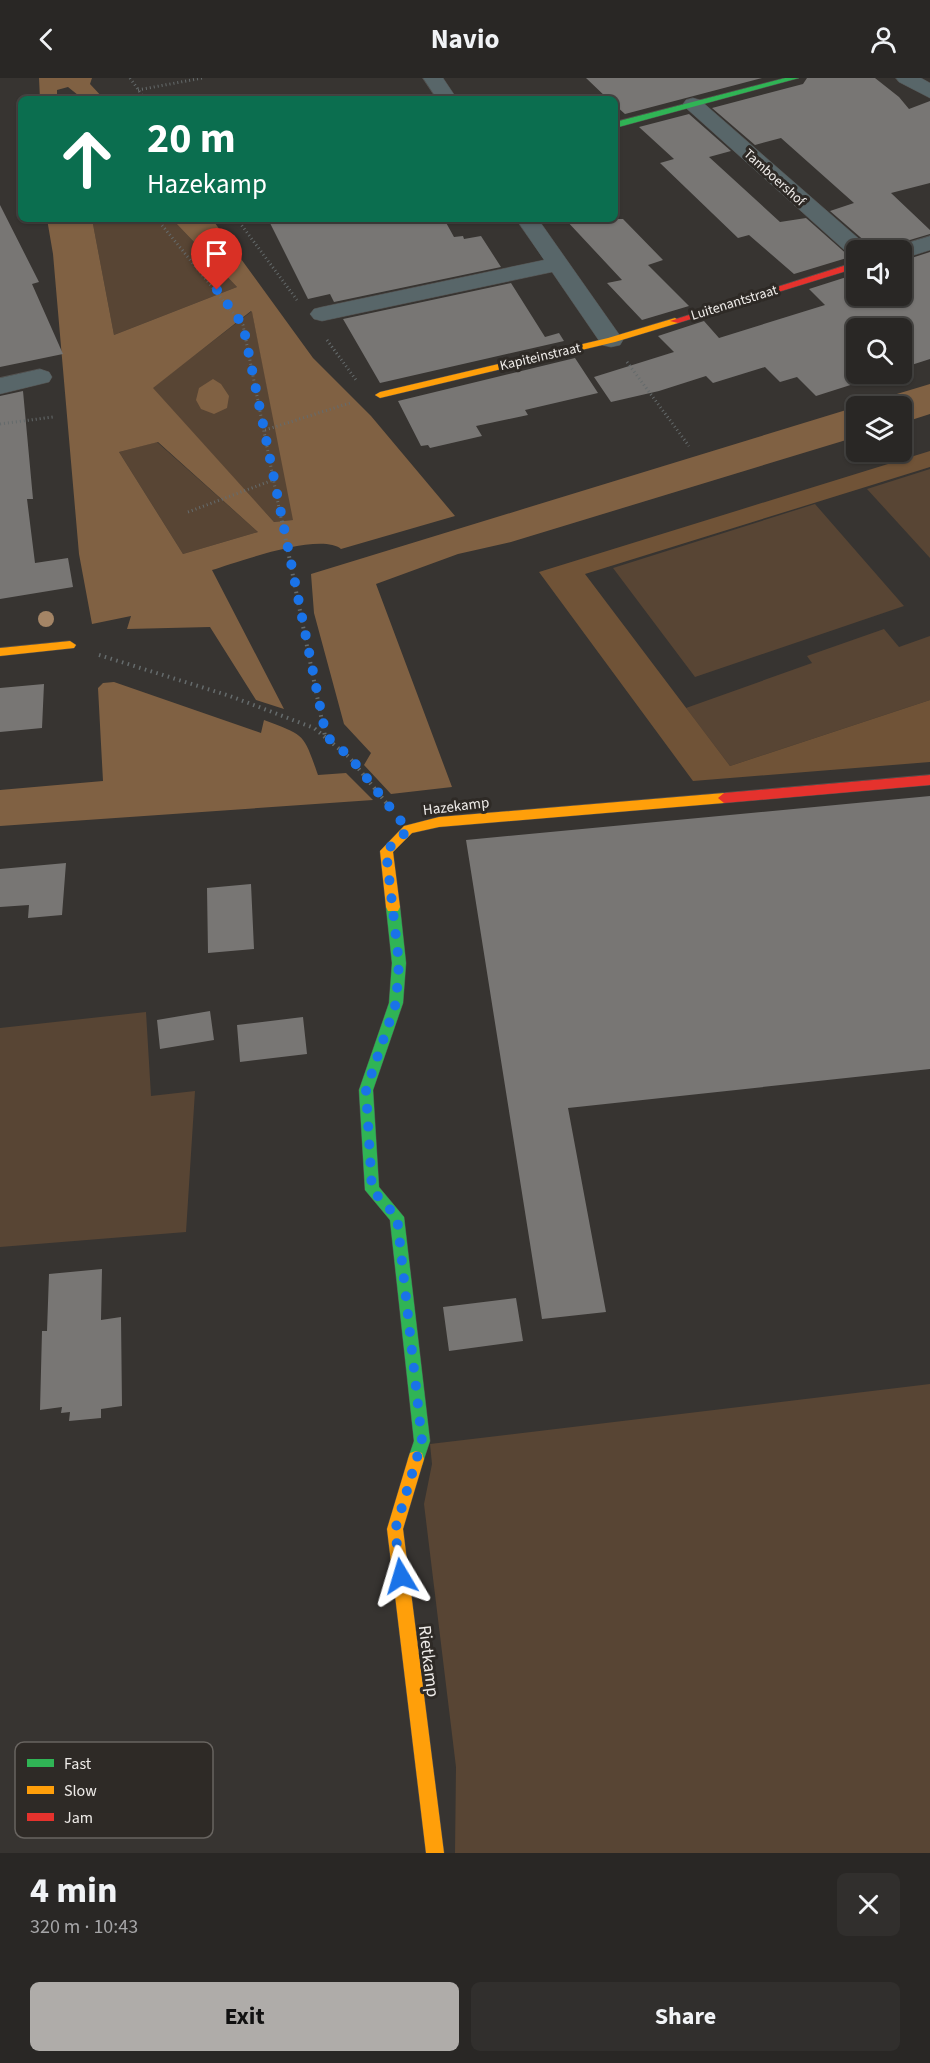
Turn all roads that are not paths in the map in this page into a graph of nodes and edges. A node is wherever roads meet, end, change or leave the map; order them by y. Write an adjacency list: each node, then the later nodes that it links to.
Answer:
1 (433, 78): 5 (street)
2 (795, 78): 6 (street)
3 (906, 78): 4 (street)
4 (930, 92)
5 (445, 96)
6 (693, 104): 7 (street); 9 (street, Tamboershof)
7 (618, 124)
8 (529, 222): 12 (street)
9 (847, 240)
10 (930, 243): 11 (street)
11 (912, 249)
12 (557, 264): 14 (street); 15 (street)
13 (846, 268): 15 (street, Luitenantstraat)
14 (322, 314)
15 (611, 340): 18 (street, Kapiteinstraat)
16 (40, 377): 17 (street)
17 (0, 386)
18 (380, 395)
19 (70, 645): 20 (street)
20 (0, 652)
21 (930, 780): 22 (street, Hazekamp)
22 (422, 1441): 23 (street, Rietkamp)
23 (435, 1853)

